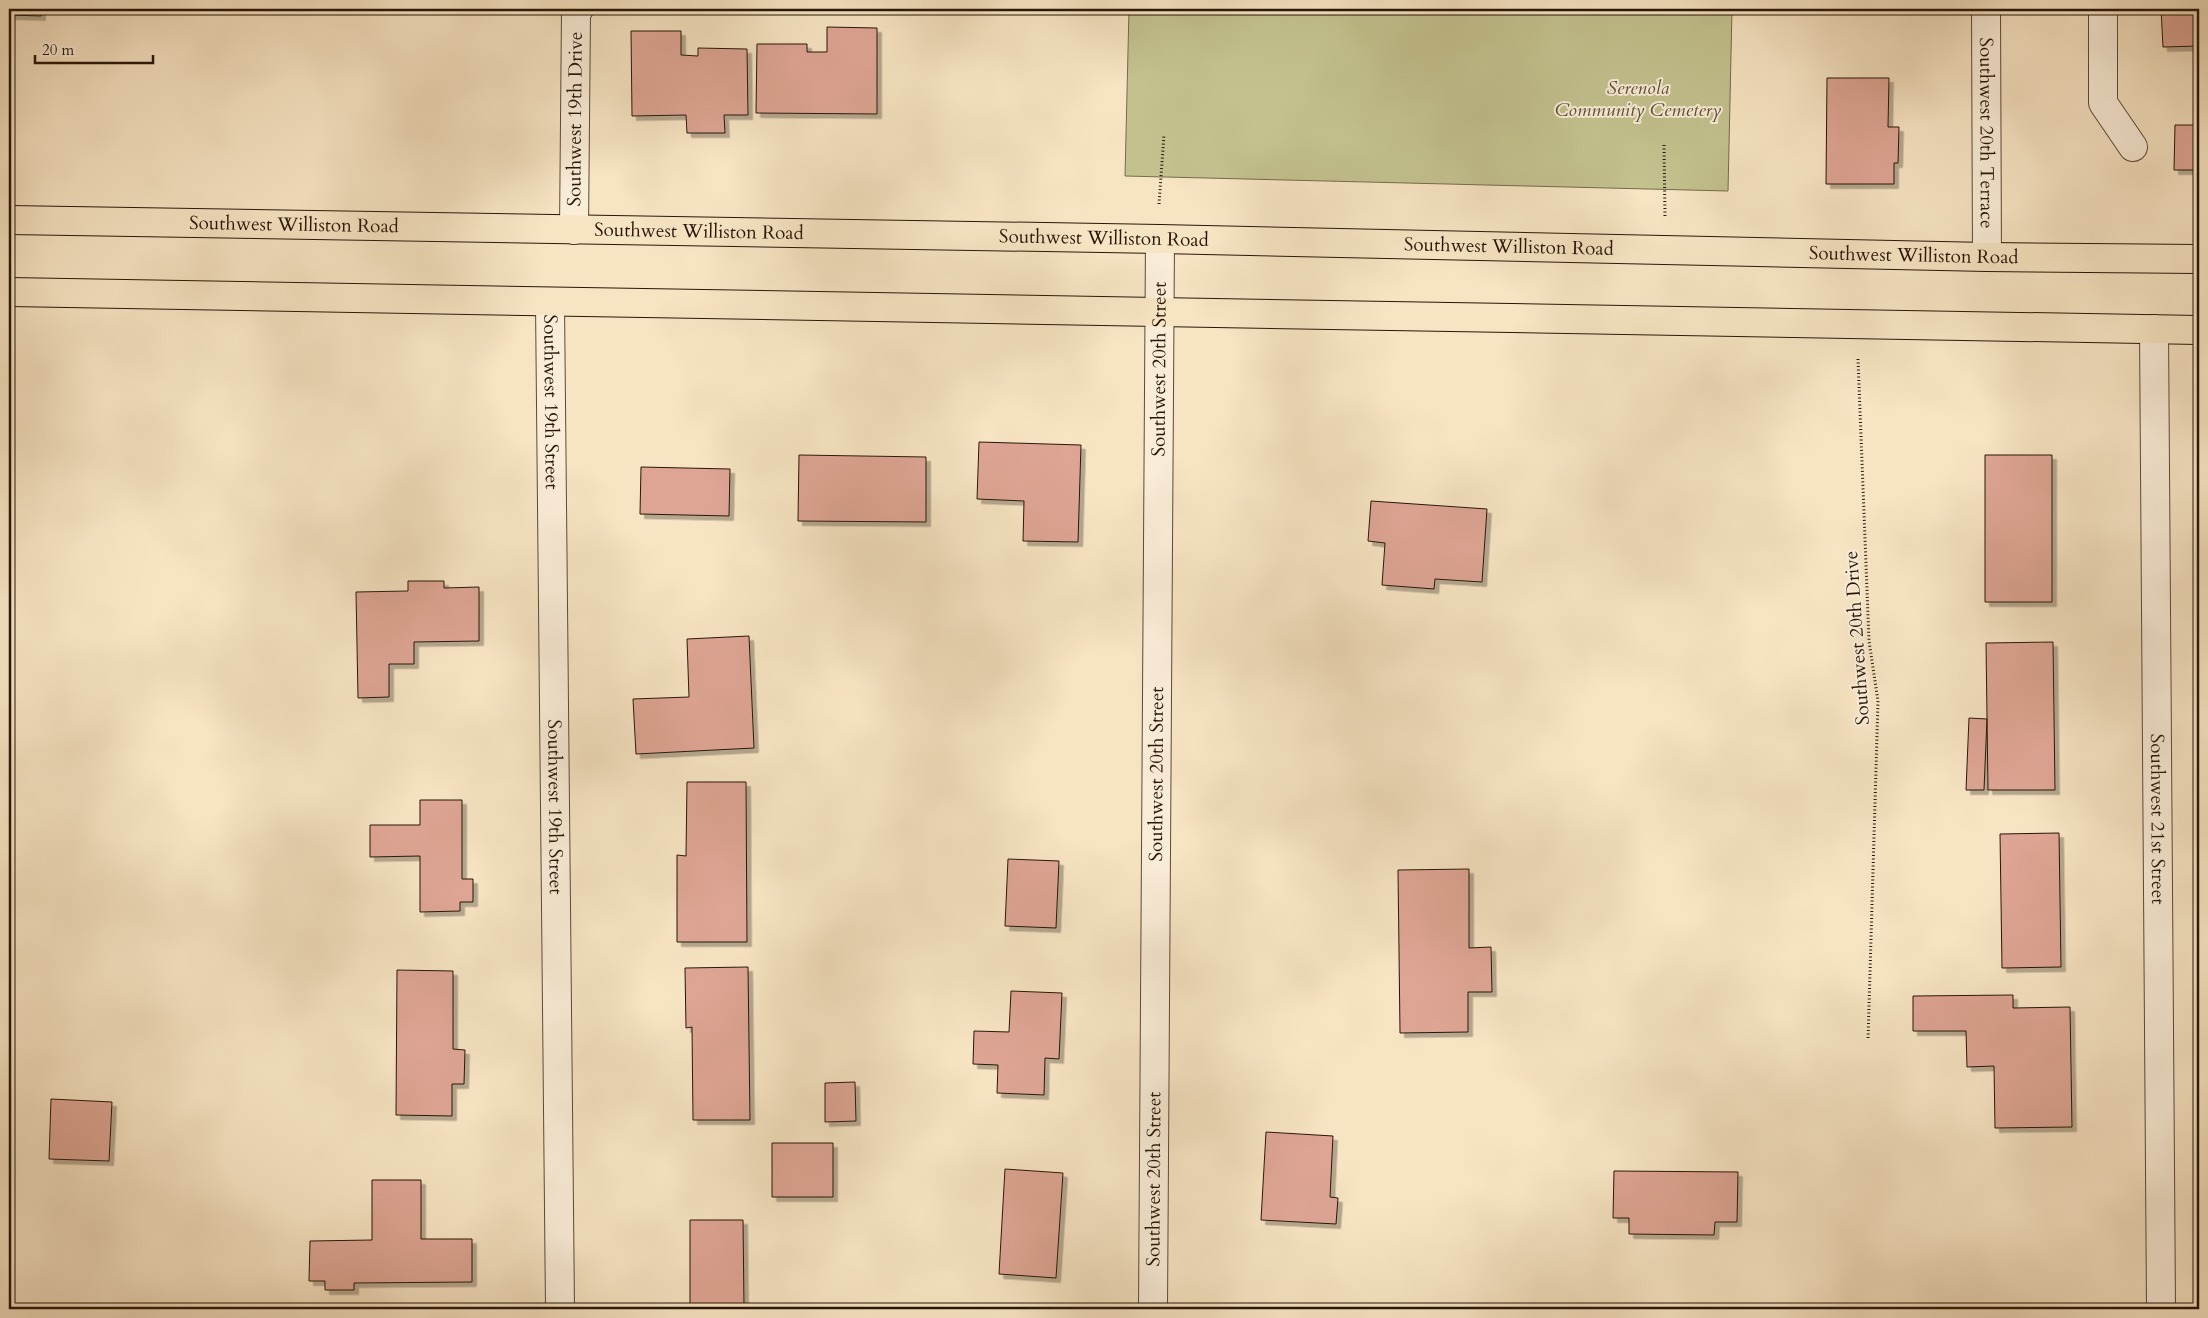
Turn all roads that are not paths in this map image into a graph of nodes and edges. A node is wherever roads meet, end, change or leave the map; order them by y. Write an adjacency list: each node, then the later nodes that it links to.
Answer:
1 (579, 9): 6 (street, Southwest 19th Drive)
2 (1986, 9): 8 (street, Southwest 20th Terrace)
3 (2103, 9): 4 (street)
4 (2133, 147)
5 (9, 220): 6 (highway, Southwest Williston Road)
6 (574, 230): 7 (highway, Southwest Williston Road)
7 (1160, 239): 8 (highway, Southwest Williston Road); 12 (street, Southwest 20th Street)
8 (1987, 257): 9 (highway, Southwest Williston Road)
9 (2199, 259)
10 (9, 292): 11 (highway)
11 (550, 303): 12 (highway); 15 (street, Southwest 19th Street)
12 (1159, 313): 13 (highway); 16 (street, Southwest 20th Street)
13 (2154, 329): 14 (highway); 17 (street, Southwest 21st Street)
14 (2199, 330)
15 (560, 1309)
16 (1153, 1309)
17 (2161, 1309)

